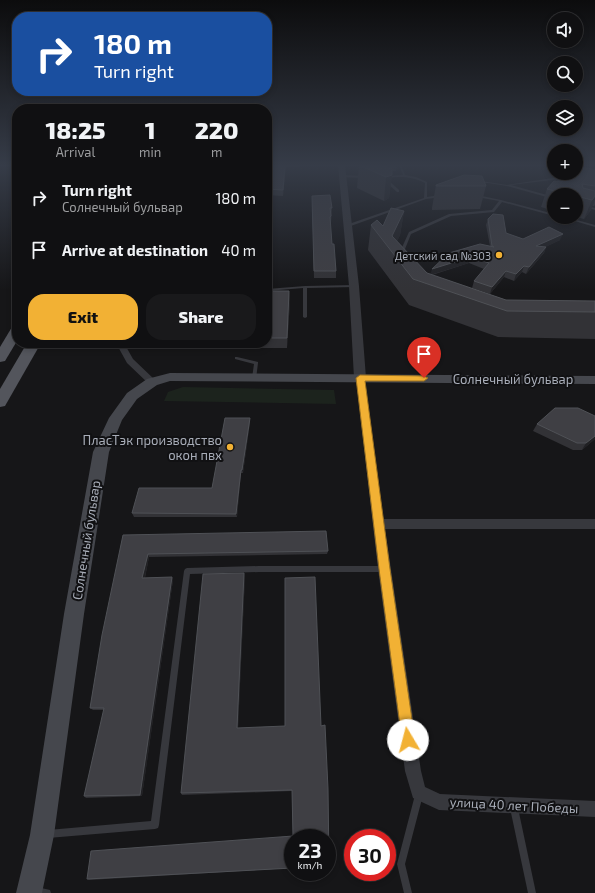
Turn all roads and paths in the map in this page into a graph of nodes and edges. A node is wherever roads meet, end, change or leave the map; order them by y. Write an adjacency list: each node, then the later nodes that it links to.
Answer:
1 (345, 207): 7 (street)
2 (401, 207): 7 (lane)
3 (496, 207): 9 (lane)
4 (522, 207): 5 (lane)
5 (547, 213)
6 (583, 223): 8 (lane)
7 (347, 226): 10 (street)
8 (595, 226)
9 (398, 261)
10 (354, 286): 11 (lane); 20 (street)
11 (305, 287): 12 (lane); 13 (lane)
12 (272, 290)
13 (305, 317)
14 (12, 338): 17 (main road)
15 (31, 348): 23 (main road)
16 (123, 348): 22 (street)
17 (0, 358)
18 (237, 358): 19 (lane)
19 (254, 378): 20 (main road, Солнечный бульвар); 22 (main road, Солнечный бульвар)
20 (360, 378): 21 (main road, Солнечный бульвар); 24 (street)
21 (595, 380)
22 (152, 382): 30 (main road, Солнечный бульвар)
23 (0, 402)
24 (379, 524): 25 (street); 26 (street)
25 (595, 524)
26 (384, 569): 27 (street); 30 (lane)
27 (419, 792): 28 (street, улица 40 лет Победы); 32 (lane)
28 (514, 806): 29 (street, улица 40 лет Победы); 33 (lane)
29 (595, 809)
30 (42, 834): 31 (main road, Солнечный бульвар)
31 (35, 892)
32 (408, 893)
33 (532, 893)

